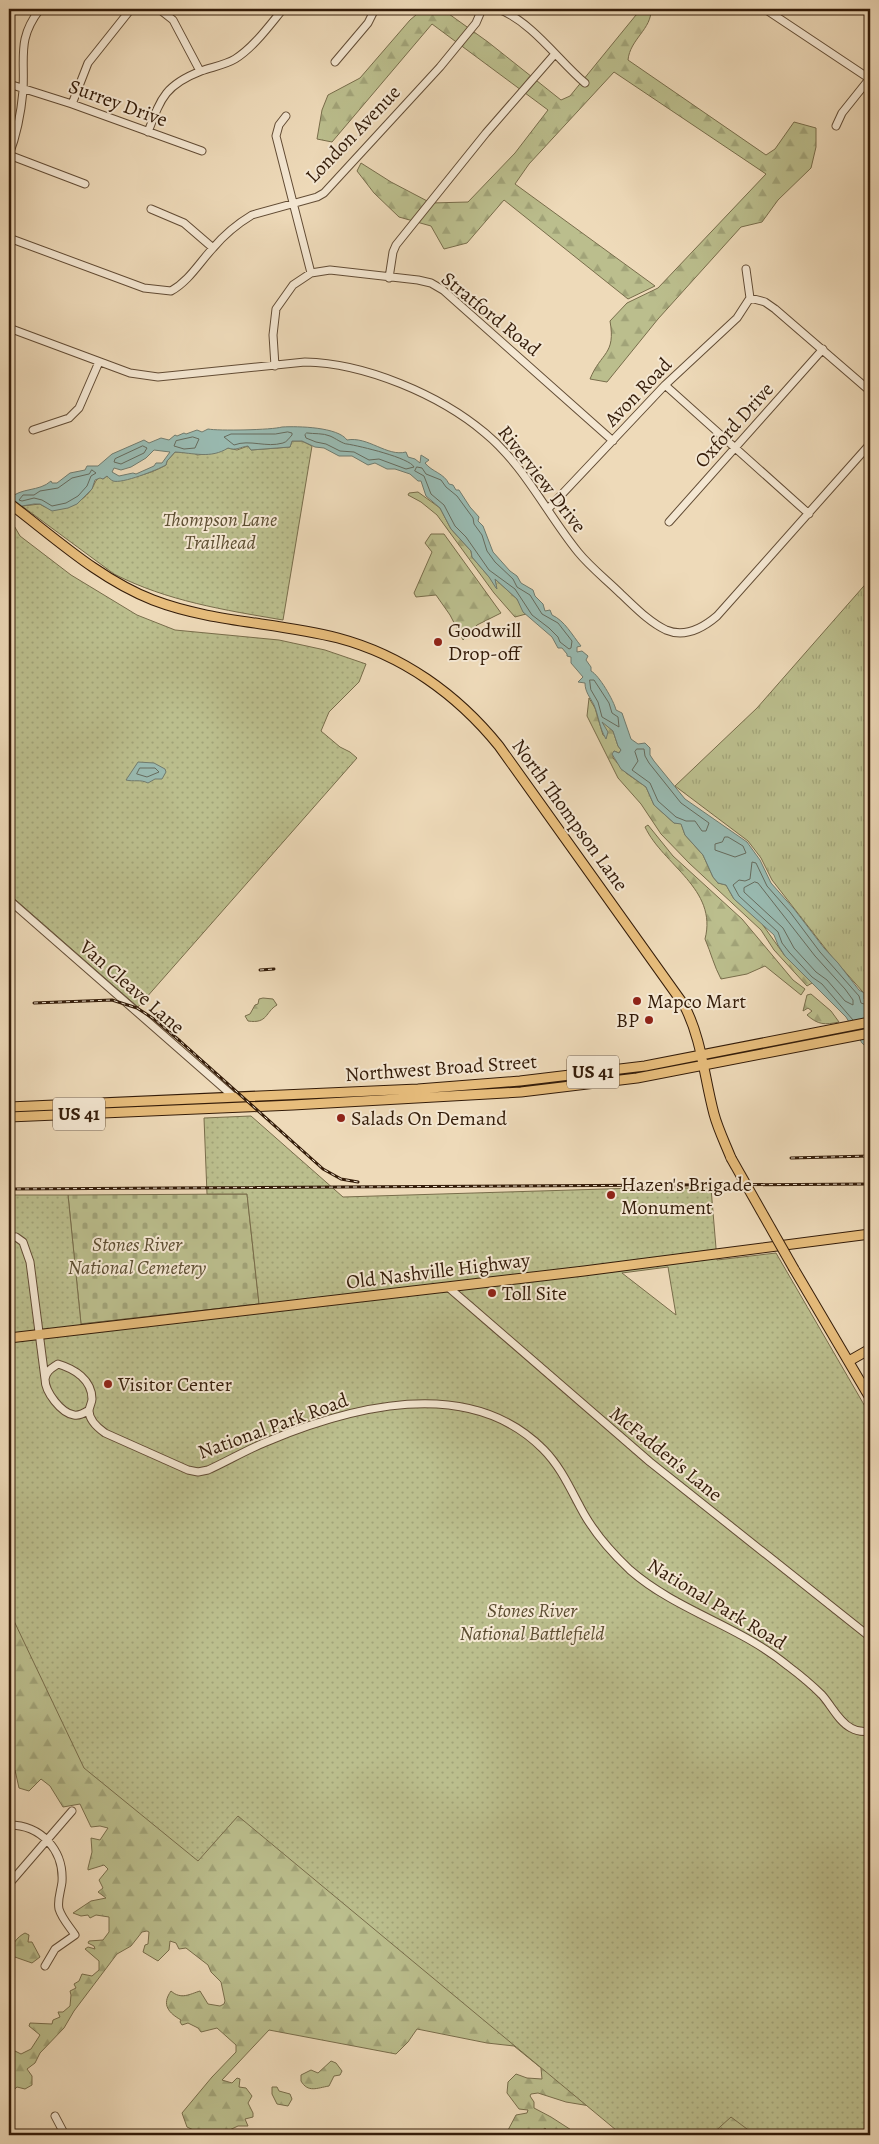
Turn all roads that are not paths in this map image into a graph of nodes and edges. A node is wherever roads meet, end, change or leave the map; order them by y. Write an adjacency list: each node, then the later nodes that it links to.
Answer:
1 (40, 9): 15 (street)
2 (131, 9): 16 (street)
3 (159, 9): 11 (street)
4 (375, 9): 10 (street)
5 (482, 9): 23 (street, London Avenue)
6 (499, 9): 9 (street)
7 (766, 9): 12 (street)
8 (280, 10): 11 (street)
9 (554, 55): 13 (street); 29 (street)
10 (335, 62)
11 (200, 71): 19 (street)
12 (870, 79): 18 (street)
13 (585, 83)
14 (9, 84): 15 (street, Surrey Drive)
15 (23, 88): 16 (street, Surrey Drive); 21 (street)
16 (72, 104): 19 (street, Surrey Drive)
17 (286, 116): 23 (street)
18 (836, 126)
19 (148, 132): 20 (street, Surrey Drive)
20 (202, 151)
21 (9, 155): 22 (street)
22 (85, 184)
23 (292, 204): 26 (street, London Avenue); 28 (street)
24 (151, 209): 26 (street)
25 (9, 238): 26 (street, London Avenue)
26 (213, 248)
27 (746, 269): 30 (street)
28 (311, 273): 29 (street, Stratford Road); 34 (street)
29 (389, 278): 38 (street, Stratford Road)
30 (753, 298): 32 (street); 35 (street, Avon Road)
31 (9, 328): 33 (street, Riverview Drive)
32 (823, 350): 36 (street); 40 (street, Oxford Drive)
33 (99, 362): 34 (street, Riverview Drive); 37 (street)
34 (275, 366): 42 (street, Riverview Drive)
35 (665, 385): 38 (street, Avon Road); 40 (street)
36 (870, 391)
37 (33, 430)
38 (613, 441): 42 (street, Avon Road)
39 (870, 444): 43 (street, Riverview Drive)
40 (735, 448): 43 (street); 44 (street, Oxford Drive)
41 (9, 503): 48 (main road, North Thompson Lane)
42 (548, 510): 43 (street, Riverview Drive)
43 (809, 514)
44 (669, 522)
45 (9, 900): 57 (street, Van Cleave Lane)
46 (870, 1022): 48 (main road, Northwest Broad Street / US 41)
47 (870, 1033): 49 (main road, Northwest Broad Street / US 41)
48 (701, 1056): 49 (main road, North Thompson Lane); 50 (main road, Northwest Broad Street / US 41)
49 (705, 1066): 53 (main road, Northwest Broad Street / US 41); 75 (main road, North Thompson Lane, bridge)
50 (564, 1076): 51 (main road, Northwest Broad Street / US 41); 53 (main road)
51 (520, 1081): 52 (main road, Northwest Broad Street / US 41); 55 (main road)
52 (450, 1086): 54 (main road, Northwest Broad Street / US 41); 58 (main road)
53 (566, 1086): 55 (main road, Northwest Broad Street / US 41)
54 (389, 1090): 56 (main road, Northwest Broad Street / US 41); 59 (main road)
55 (521, 1092): 58 (main road, Northwest Broad Street / US 41)
56 (304, 1094): 57 (main road, Northwest Broad Street / US 41); 61 (main road)
57 (234, 1097): 60 (main road, Northwest Broad Street / US 41); 64 (main road)
58 (450, 1097): 59 (main road, Northwest Broad Street / US 41)
59 (389, 1100): 61 (main road, Northwest Broad Street / US 41)
60 (132, 1101): 62 (main road, Northwest Broad Street / US 41); 65 (main road)
61 (304, 1104): 64 (main road, Northwest Broad Street / US 41)
62 (26, 1106): 63 (main road, Northwest Broad Street / US 41); 66 (main road)
63 (9, 1107)
64 (235, 1108): 65 (main road, Northwest Broad Street / US 41)
65 (132, 1112): 66 (main road, Northwest Broad Street / US 41)
66 (27, 1116): 67 (main road, Northwest Broad Street / US 41)
67 (9, 1117)
68 (870, 1234): 70 (main road, Old Nashville Highway)
69 (16, 1237): 71 (street)
70 (448, 1288): 71 (main road, Old Nashville Highway); 80 (street, McFadden's Lane)
71 (39, 1335): 72 (main road, Old Nashville Highway); 74 (street)
72 (9, 1338)
73 (870, 1349): 75 (main road)
74 (43, 1360): 76 (street); 77 (street)
75 (849, 1361): 78 (main road, North Thompson Lane)
76 (58, 1364): 77 (street); 79 (street)
77 (45, 1379): 79 (street)
78 (870, 1398)
79 (89, 1410): 81 (street, National Park Road)
80 (870, 1637)
81 (870, 1732)
82 (72, 1811): 84 (street)
83 (9, 1825): 84 (street)
84 (47, 1840): 85 (street); 86 (street)
85 (9, 1884)
86 (45, 1966)
87 (55, 2116): 88 (street)
88 (65, 2135)

